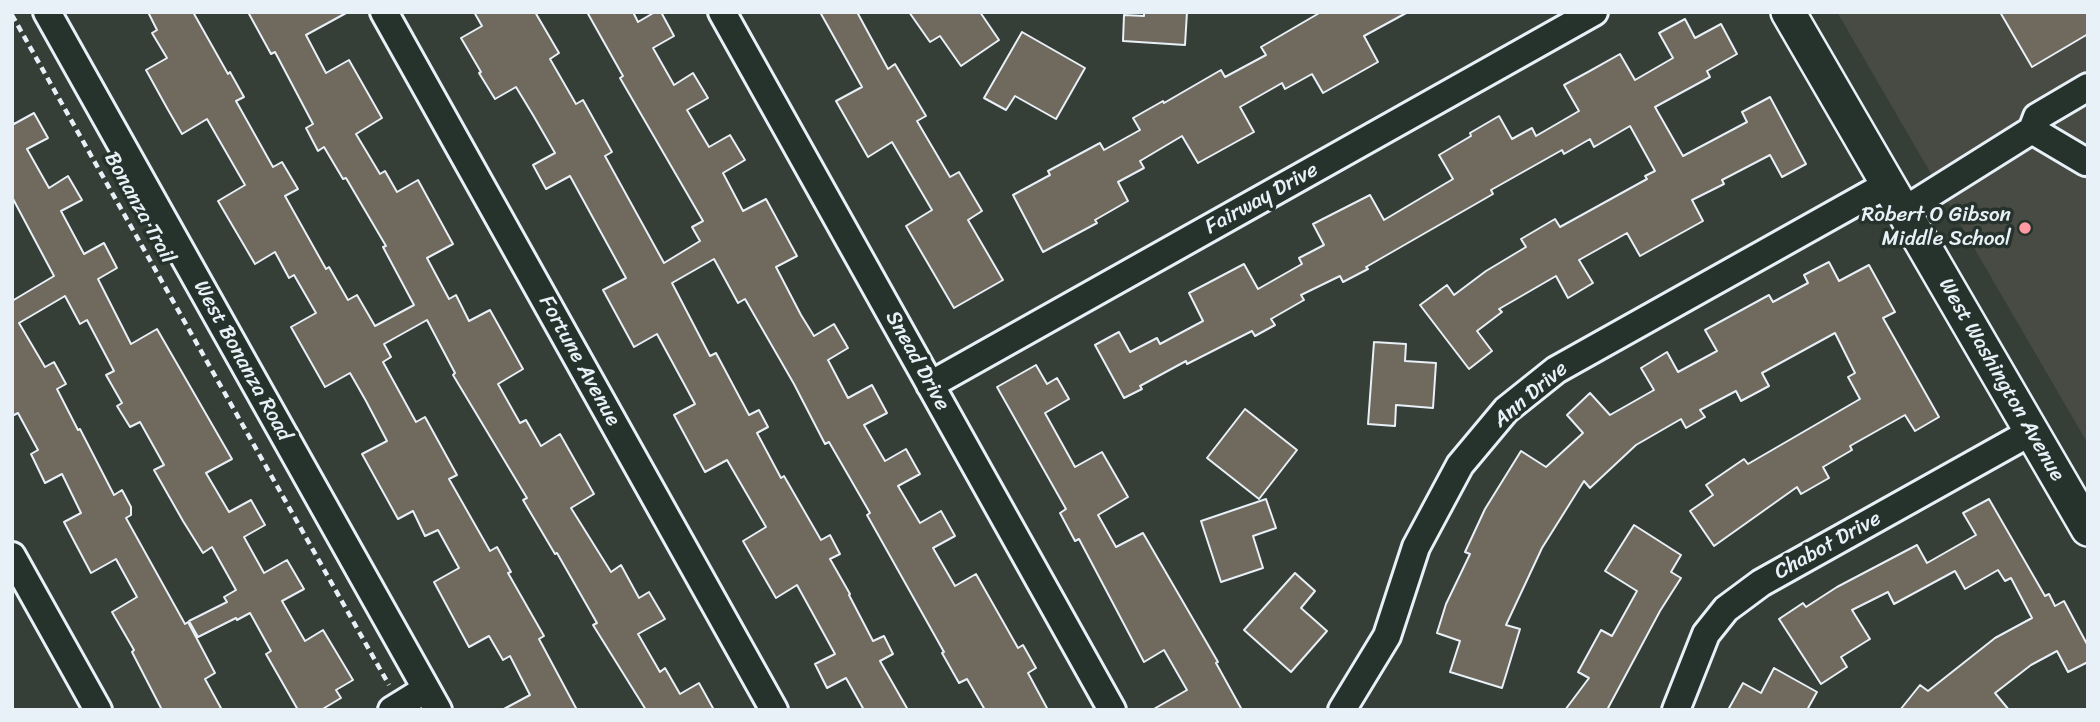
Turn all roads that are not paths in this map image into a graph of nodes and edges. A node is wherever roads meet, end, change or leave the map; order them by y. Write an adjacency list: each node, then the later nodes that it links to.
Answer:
1 (47, 12): 14 (street, West Bonanza Road)
2 (384, 12): 17 (street, Fortune Avenue)
3 (722, 12): 10 (street, Snead Drive)
4 (1594, 12): 10 (street, Fairway Drive)
5 (1788, 12): 9 (main road, West Washington Avenue)
6 (2088, 87): 7 (street, Ann Drive)
7 (2032, 130): 8 (street); 9 (street, Ann Drive)
8 (2088, 161)
9 (1896, 198): 11 (main road, West Washington Avenue); 19 (street, Ann Drive)
10 (930, 385): 18 (street, Snead Drive)
11 (2031, 432): 12 (main road, West Washington Avenue); 20 (street, Chabot Drive)
12 (2088, 529)
13 (12, 556): 16 (street)
14 (432, 699): 15 (street)
15 (396, 707)
16 (99, 710)
17 (774, 710)
18 (1112, 710)
19 (1342, 710)
20 (1676, 710)

